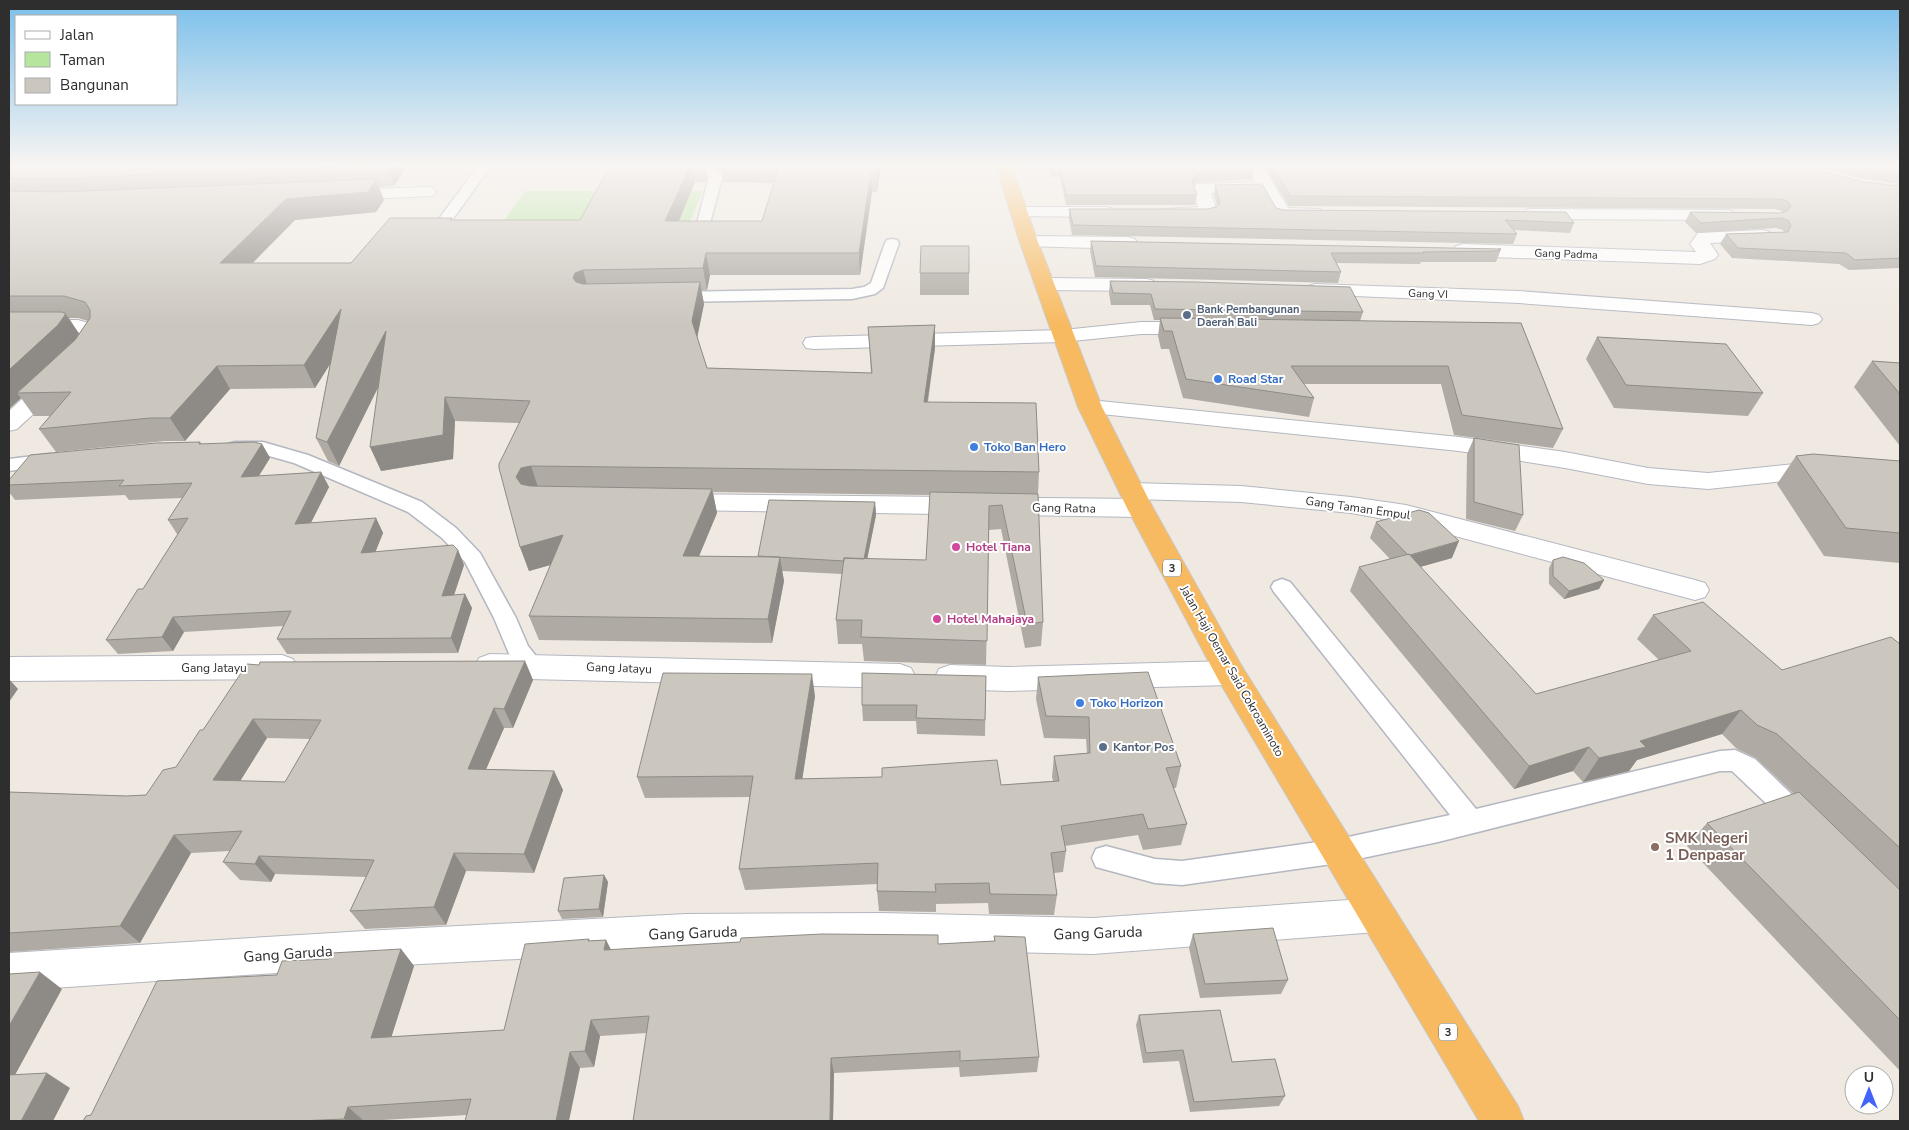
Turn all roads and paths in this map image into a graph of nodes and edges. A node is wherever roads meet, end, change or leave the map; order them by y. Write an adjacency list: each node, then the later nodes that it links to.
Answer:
1 (446, 219): 4 (lane)
2 (705, 219): 5 (lane)
3 (1021, 219): 7 (highway, Jalan Haji Oemar Said Cokroaminoto / 3)
4 (437, 231)
5 (702, 231)
6 (1775, 236): 10 (street, Gang Padma)
7 (1030, 242): 9 (street); 11 (highway, Jalan Haji Oemar Said Cokroaminoto / 3)
8 (892, 243): 14 (lane)
9 (1150, 244)
10 (1448, 250)
11 (1044, 284): 12 (street); 18 (highway, Jalan Haji Oemar Said Cokroaminoto / 3)
12 (1165, 285)
13 (1292, 289): 15 (street, Gang VI)
14 (657, 298)
15 (1812, 319)
16 (9, 326): 21 (street)
17 (1221, 328): 18 (street)
18 (1063, 336): 19 (street); 20 (highway, Jalan Haji Oemar Said Cokroaminoto / 3)
19 (814, 343)
20 (1090, 407): 25 (street); 26 (highway, Jalan Haji Oemar Said Cokroaminoto / 3)
21 (9, 424)
22 (214, 448): 31 (lane)
23 (71, 458): 24 (lane)
24 (9, 465)
25 (1830, 468)
26 (1136, 500): 27 (street, Gang Ratna); 29 (street, Gang Taman Empul); 35 (highway, Jalan Haji Oemar Said Cokroaminoto / 3)
27 (657, 502)
28 (1282, 587): 37 (lane)
29 (1695, 590)
30 (464, 666): 31 (street, Gang Jatayu)
31 (532, 666): 35 (street, Gang Jatayu)
32 (309, 667): 33 (street, Gang Jatayu)
33 (250, 668): 34 (street, Gang Jatayu); 36 (lane)
34 (9, 669)
35 (1230, 673): 39 (highway, Jalan Haji Oemar Said Cokroaminoto / 3)
36 (234, 693)
37 (1470, 821): 38 (lane); 39 (lane)
38 (1816, 835)
39 (1339, 852): 40 (lane); 41 (highway, Jalan Haji Oemar Said Cokroaminoto / 3)
40 (1106, 858)
41 (1377, 915): 42 (street, Gang Garuda); 43 (highway, Jalan Haji Oemar Said Cokroaminoto / 3)
42 (9, 972)
43 (1503, 1121)

